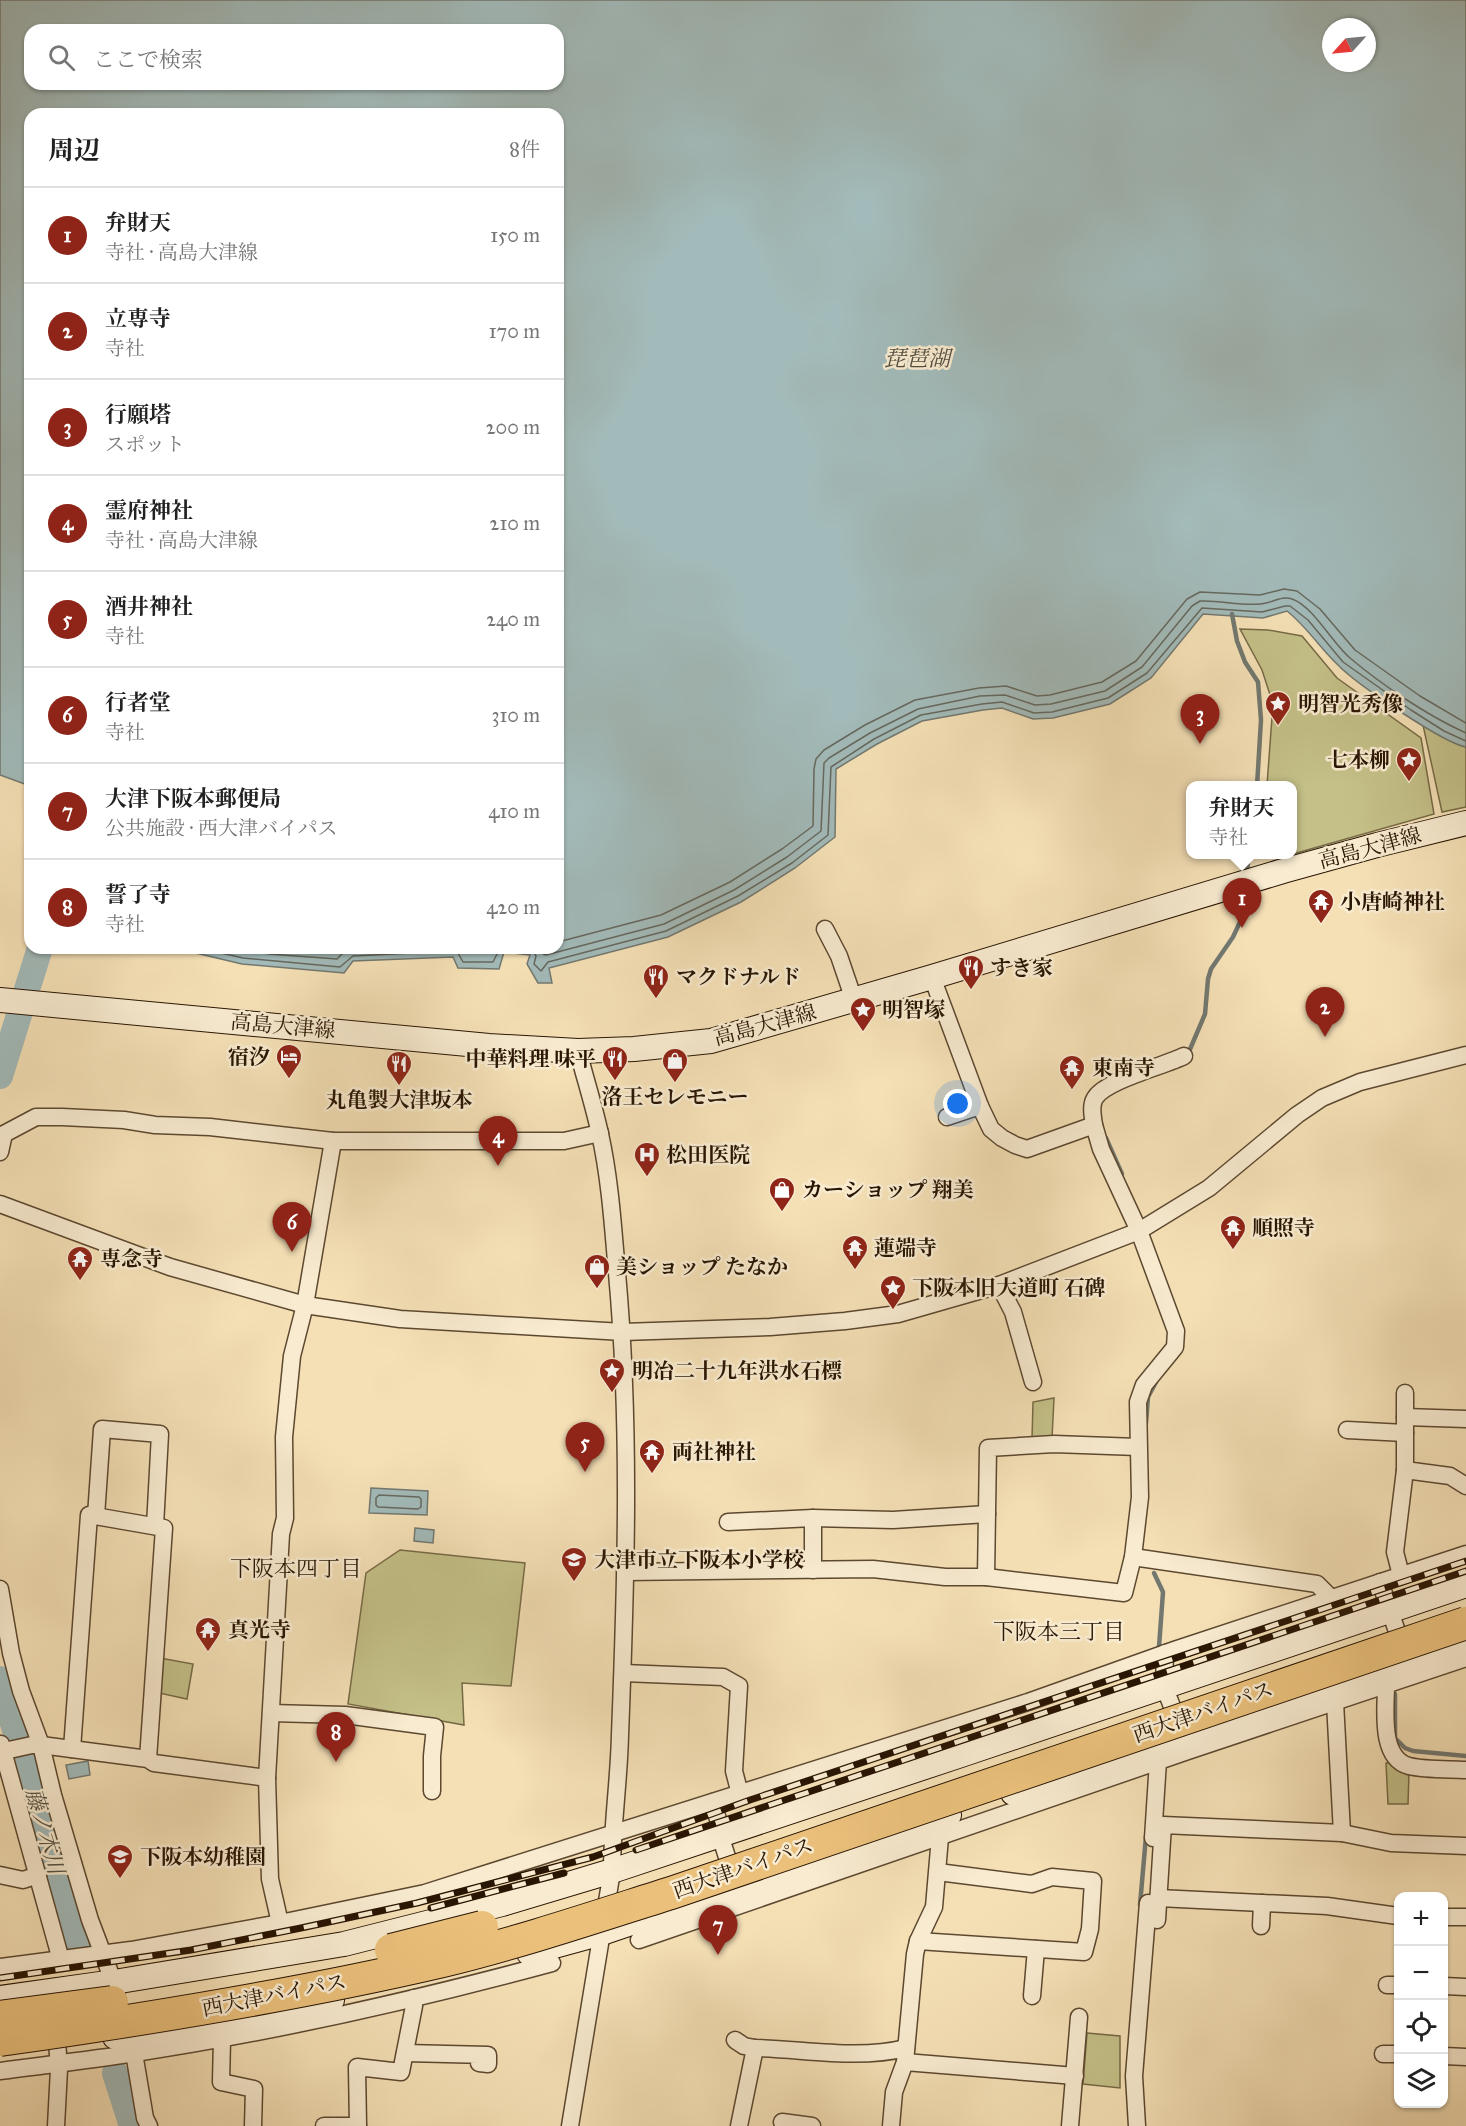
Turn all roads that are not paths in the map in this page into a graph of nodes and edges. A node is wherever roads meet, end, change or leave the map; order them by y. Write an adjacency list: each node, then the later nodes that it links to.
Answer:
1 (1466, 823): 3 (street, 高島大津線)
2 (825, 929): 5 (street)
3 (932, 978): 5 (street, 高島大津線); 9 (street)
4 (5, 1000): 6 (street, 高島大津線)
5 (854, 1000): 6 (street, 高島大津線)
6 (578, 1050): 12 (street)
7 (1466, 1055): 16 (street)
8 (1184, 1056): 11 (street)
9 (980, 1106): 10 (street); 11 (street)
10 (947, 1117)
11 (1094, 1125): 16 (street)
12 (600, 1133): 13 (street); 19 (street)
13 (333, 1141): 14 (street); 18 (street)
14 (0, 1152)
15 (0, 1204): 18 (street)
16 (1139, 1231): 17 (street); 25 (street)
17 (999, 1285): 19 (street); 20 (street)
18 (305, 1305): 19 (street); 54 (street)
19 (623, 1332): 36 (street)
20 (1033, 1382)
21 (1405, 1393): 23 (street)
22 (1466, 1419): 23 (street)
23 (1405, 1425): 24 (street); 26 (street)
24 (1347, 1430)
25 (1138, 1447): 28 (street); 34 (street)
26 (1405, 1470): 27 (street); 37 (street)
27 (1466, 1486)
28 (987, 1514): 30 (street); 38 (street)
29 (96, 1516): 32 (street); 32 (street); 58 (street)
30 (813, 1518): 31 (street); 35 (street)
31 (728, 1521)
32 (155, 1526): 59 (street)
33 (1466, 1554): 37 (street)
34 (1133, 1557): 38 (street); 42 (street)
35 (813, 1570): 36 (street); 38 (street)
36 (626, 1572): 50 (street)
37 (1401, 1575): 39 (street)
38 (986, 1577)
39 (1380, 1582): 42 (street); 44 (street)
40 (1466, 1585): 44 (street)
41 (0, 1589): 56 (street)
42 (1331, 1598): 47 (street)
43 (1466, 1601): 104 (highway, 西大津バイパス, bridge)
44 (1389, 1609): 49 (street); 52 (street)
45 (1466, 1623): 108 (highway, 西大津バイパス, bridge)
46 (1466, 1641): 49 (street)
47 (1165, 1653): 52 (street); 65 (street)
48 (1466, 1658): 49 (street)
49 (1409, 1668): 51 (street); 55 (street)
50 (622, 1673): 65 (street); 68 (street)
51 (1386, 1685): 53 (street); 61 (street)
52 (1164, 1686): 55 (street); 69 (street)
53 (1335, 1702): 55 (street); 67 (street)
54 (271, 1713): 62 (street); 64 (street)
55 (1186, 1743): 60 (street); 76 (street)
56 (36, 1745): 57 (street); 58 (street); 91 (street)
57 (3, 1749): 63 (street)
58 (72, 1749): 59 (street)
59 (148, 1759): 62 (street)
60 (1158, 1761): 70 (street); 132 (street)
61 (1466, 1770)
62 (267, 1778): 85 (street)
63 (7, 1789): 75 (street)
64 (432, 1791)
65 (740, 1794): 66 (street)
66 (713, 1802): 68 (street); 69 (street)
67 (1342, 1833): 71 (street); 78 (street)
68 (612, 1834): 72 (street); 85 (street)
69 (720, 1835): 72 (street); 77 (street)
70 (940, 1837): 73 (street); 76 (street)
71 (1466, 1846)
72 (612, 1871): 87 (street); 96 (street)
73 (938, 1872): 89 (street); 90 (street)
74 (0, 1875): 75 (street)
75 (38, 1875): 92 (street)
76 (792, 1878): 77 (street)
77 (740, 1896): 83 (street)
78 (1158, 1898): 79 (street); 84 (street)
79 (1262, 1903): 80 (street); 86 (street)
80 (1394, 1915)
81 (1448, 1917): 82 (street)
82 (1466, 1917)
83 (671, 1920): 87 (street); 88 (street)
84 (1157, 1920)
85 (280, 1923): 91 (street)
86 (1261, 1926)
87 (602, 1933): 95 (street); 127 (street)
88 (639, 1940)
89 (918, 1941): 90 (street); 115 (street)
90 (1036, 1949): 100 (street)
91 (103, 1954): 92 (street); 96 (street)
92 (57, 1960): 94 (street); 99 (street)
93 (552, 1963): 95 (street)
94 (0, 1967)
95 (484, 1978): 102 (street); 103 (street)
96 (114, 1982): 99 (street); 110 (street)
97 (1448, 1986): 98 (street)
98 (1466, 1987)
99 (54, 1990): 101 (street); 114 (street)
100 (1032, 1996)
101 (0, 1998)
102 (414, 1998): 103 (street); 112 (street)
103 (350, 2009): 105 (street)
104 (0, 2017)
105 (313, 2017): 107 (street); 110 (street)
106 (1079, 2017): 120 (street)
107 (222, 2039): 110 (street); 124 (street)
108 (0, 2040)
109 (735, 2040): 111 (street)
110 (140, 2043): 114 (street); 123 (street)
111 (755, 2048): 115 (street); 128 (street)
112 (405, 2053): 118 (street); 126 (street)
113 (0, 2054): 114 (street)
114 (58, 2054): 119 (street); 122 (street)
115 (906, 2055): 120 (street); 130 (street)
116 (1448, 2056): 117 (street)
117 (1466, 2057)
118 (479, 2063)
119 (0, 2070)
120 (1075, 2076): 131 (street)
121 (782, 2122): 129 (street)
122 (56, 2126)
123 (149, 2126)
124 (253, 2126)
125 (324, 2126): 126 (street)
126 (358, 2126)
127 (570, 2126)
128 (739, 2126)
129 (812, 2126)
130 (891, 2126)
131 (1070, 2126)
132 (1137, 2126)

